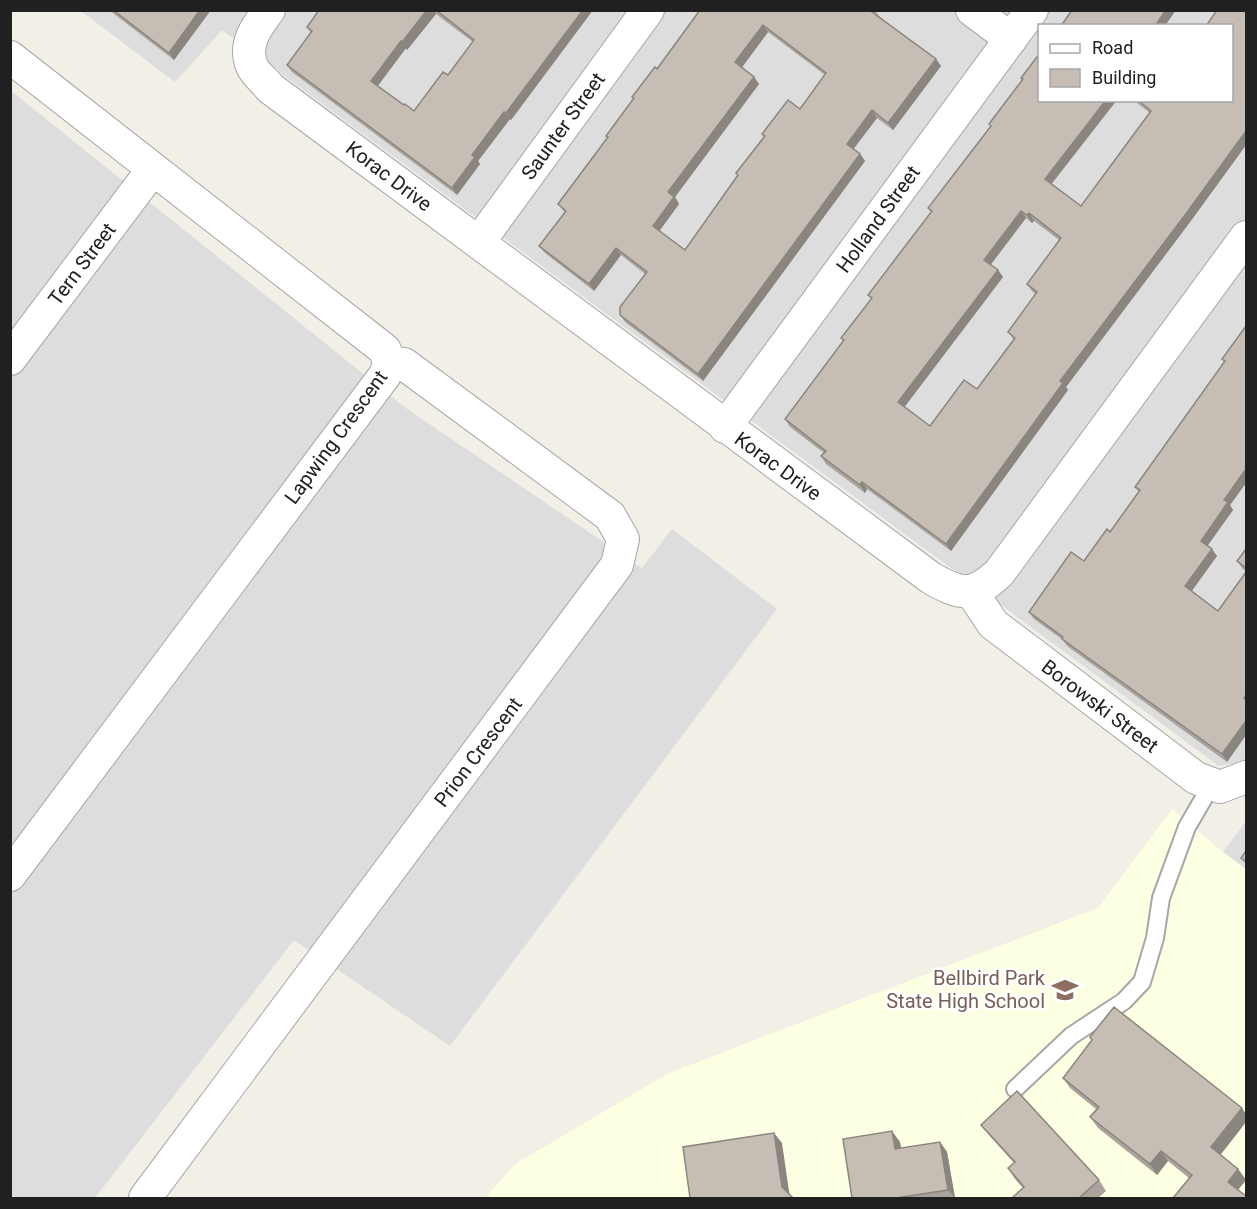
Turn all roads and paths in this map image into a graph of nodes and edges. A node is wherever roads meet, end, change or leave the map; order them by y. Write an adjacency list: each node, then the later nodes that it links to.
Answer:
1 (269, 10): 9 (street, Korac Drive)
2 (648, 10): 9 (street, Saunter Street)
3 (972, 10): 5 (street)
4 (1032, 10): 5 (street, Holland Street)
5 (1011, 39): 12 (street, Holland Street)
6 (10, 57): 7 (street, Lapwing Crescent)
7 (153, 169): 10 (street, Tern Street); 11 (street, Lapwing Crescent)
8 (1246, 237): 13 (street)
9 (479, 242): 12 (street, Korac Drive)
10 (10, 359)
11 (389, 363): 16 (street, Lapwing Crescent); 18 (street, Prion Crescent)
12 (725, 427): 13 (street, Korac Drive)
13 (971, 591): 15 (street, Borowski Street)
14 (1246, 777): 15 (street)
15 (1212, 784): 17 (lane)
16 (10, 875)
17 (1015, 1089)
18 (145, 1198)

